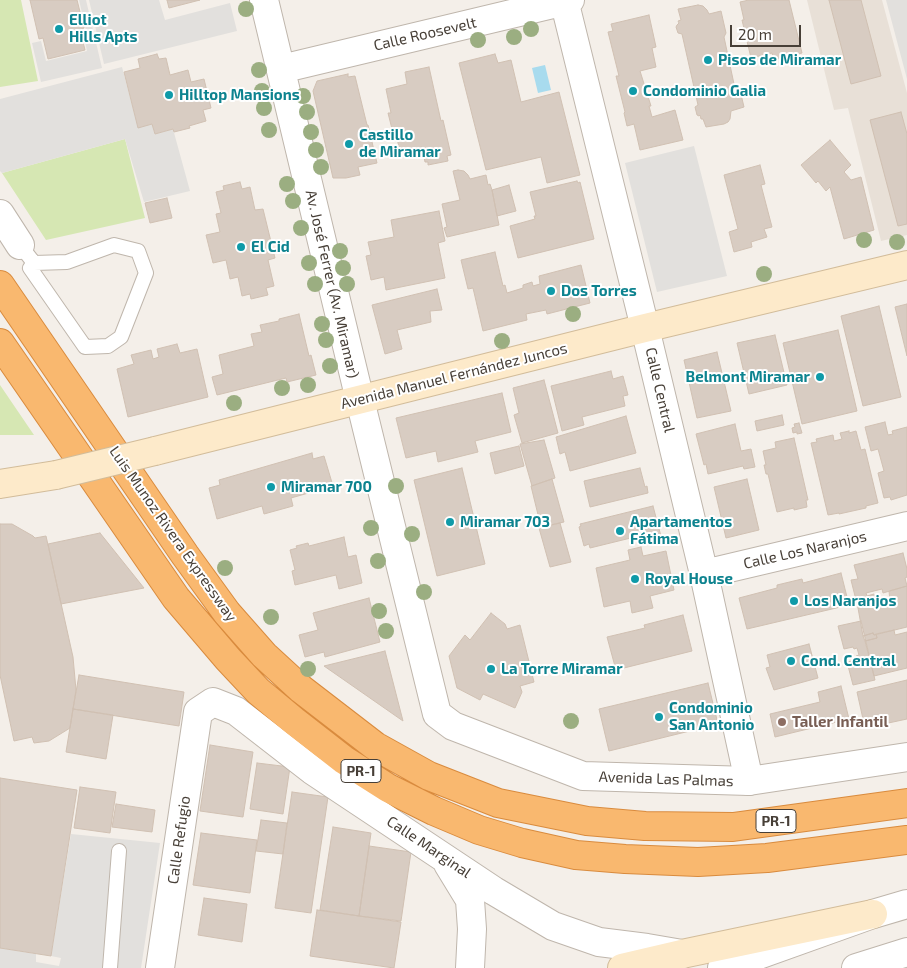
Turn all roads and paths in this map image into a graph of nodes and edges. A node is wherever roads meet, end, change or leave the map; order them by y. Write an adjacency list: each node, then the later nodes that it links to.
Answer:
1 (264, 0): 3 (street, Av. José Ferrer (Av. Miramar))
2 (566, 0): 3 (street, Calle Roosevelt); 8 (street, Calle Central)
3 (281, 69): 10 (street, Av. José Ferrer (Av. Miramar))
4 (0, 214): 5 (street)
5 (27, 254): 5 (lane)
6 (907, 265): 8 (main road, Avenida Manuel Fernández Juncos)
7 (0, 285): 18 (highway, Luis Munoz Rivera Expressway / PR-1)
8 (645, 328): 10 (main road, Avenida Manuel Fernández Juncos); 13 (street, Calle Central)
9 (0, 343): 19 (highway, Luis Munoz Rivera Expressway / PR-1)
10 (360, 400): 11 (main road, Avenida Manuel Fernández Juncos, bridge); 15 (street, Av. José Ferrer (Av. Miramar))
11 (0, 484)
12 (907, 526): 13 (street, Calle Los Naranjos)
13 (704, 574): 17 (street, Calle Central)
14 (198, 712): 21 (street, Calle Marginal); 27 (street, Calle Refugio)
15 (437, 714): 17 (street, Avenida Las Palmas)
16 (907, 757): 17 (street, Avenida Las Palmas)
17 (749, 782)
18 (907, 803)
19 (907, 840)
20 (119, 851): 26 (lane)
21 (443, 857): 25 (street, Calle Marginal); 28 (street)
22 (907, 904): 23 (street)
23 (873, 914): 25 (main road); 30 (street)
24 (907, 952): 31 (street)
25 (682, 954): 29 (main road)
26 (110, 968)
27 (160, 968)
28 (470, 968)
29 (622, 968)
30 (722, 968)
31 (856, 968)

